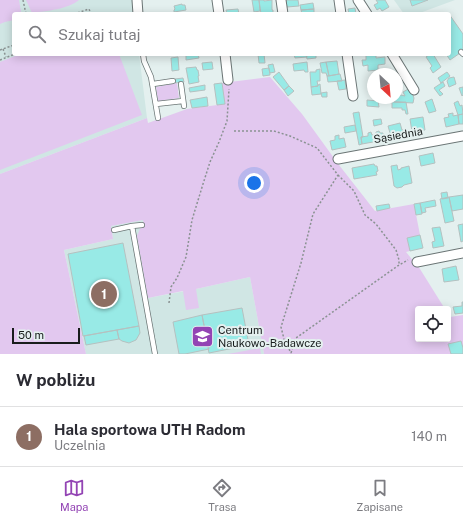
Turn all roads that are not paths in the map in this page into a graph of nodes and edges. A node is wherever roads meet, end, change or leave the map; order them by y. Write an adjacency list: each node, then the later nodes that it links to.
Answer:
1 (136, 0): 6 (street)
2 (217, 0): 7 (street)
3 (281, 0): 8 (street)
4 (339, 0): 9 (street)
5 (358, 0): 10 (street)
6 (138, 12)
7 (219, 12)
8 (282, 12)
9 (341, 12)
10 (366, 12)
11 (143, 56): 17 (lane)
12 (225, 56): 15 (street)
13 (347, 56): 20 (street)
14 (393, 56): 19 (street)
15 (228, 80)
16 (173, 81): 17 (lane)
17 (153, 84): 22 (lane)
18 (180, 84): 21 (lane)
19 (414, 90)
20 (353, 96)
21 (183, 101): 22 (lane); 23 (lane)
22 (156, 104): 24 (lane)
23 (184, 106)
24 (158, 118)
25 (463, 136): 26 (street, Sąsiednia)
26 (338, 158)
27 (142, 224): 28 (lane)
28 (132, 226): 29 (lane); 32 (lane)
29 (114, 230)
30 (463, 253): 31 (street)
31 (417, 262)
32 (155, 354)

